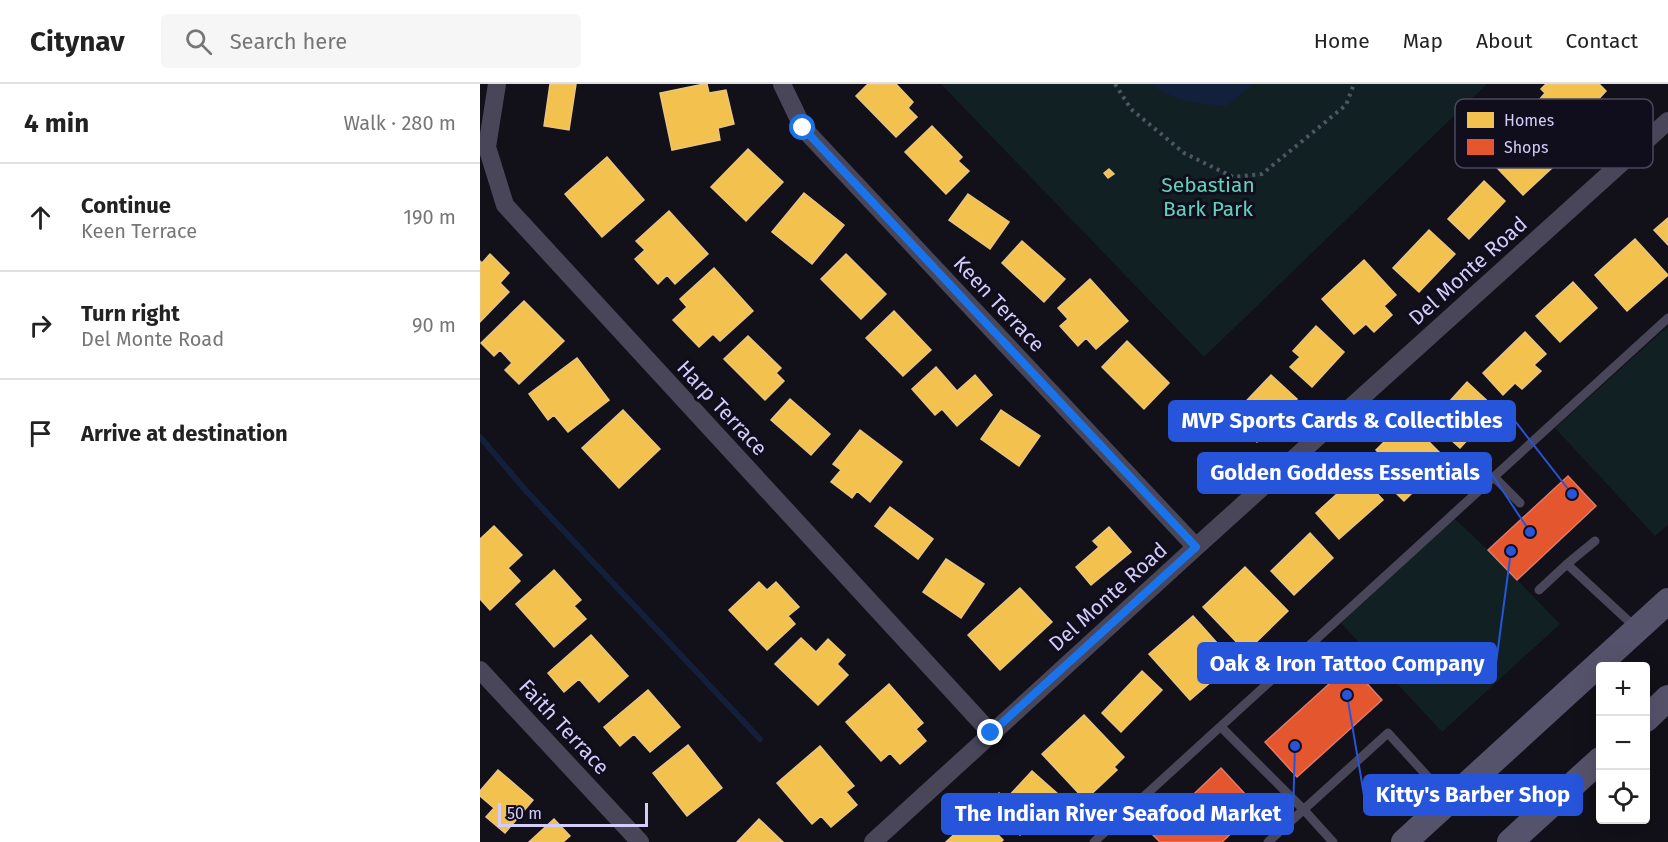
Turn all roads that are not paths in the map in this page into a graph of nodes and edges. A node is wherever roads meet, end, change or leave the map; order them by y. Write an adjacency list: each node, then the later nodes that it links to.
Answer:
1 (497, 84): 19 (street, Harp Terrace)
2 (782, 84): 10 (street, Keen Terrace)
3 (1668, 122): 4 (street, Del Monte Road)
4 (1653, 136)
5 (1617, 168): 10 (street, Del Monte Road)
6 (1668, 318): 7 (lane)
7 (1494, 477): 8 (lane); 18 (lane)
8 (1520, 503)
9 (1595, 541): 11 (lane)
10 (1196, 547): 19 (street, Del Monte Road)
11 (1567, 564): 12 (lane); 14 (lane)
12 (1539, 590)
13 (1668, 601): 14 (main road)
14 (1637, 629): 21 (main road)
15 (480, 670): 23 (street, Faith Terrace)
16 (1668, 698): 17 (main road)
17 (1649, 716)
18 (1221, 727): 22 (lane); 25 (lane)
19 (991, 733): 24 (street, Del Monte Road)
20 (1596, 764): 29 (main road)
21 (1450, 801): 22 (lane); 28 (main road)
22 (1304, 810): 26 (lane); 27 (lane)
23 (639, 842)
24 (873, 842)
25 (1095, 842)
26 (1268, 842)
27 (1333, 842)
28 (1404, 842)
29 (1510, 842)

